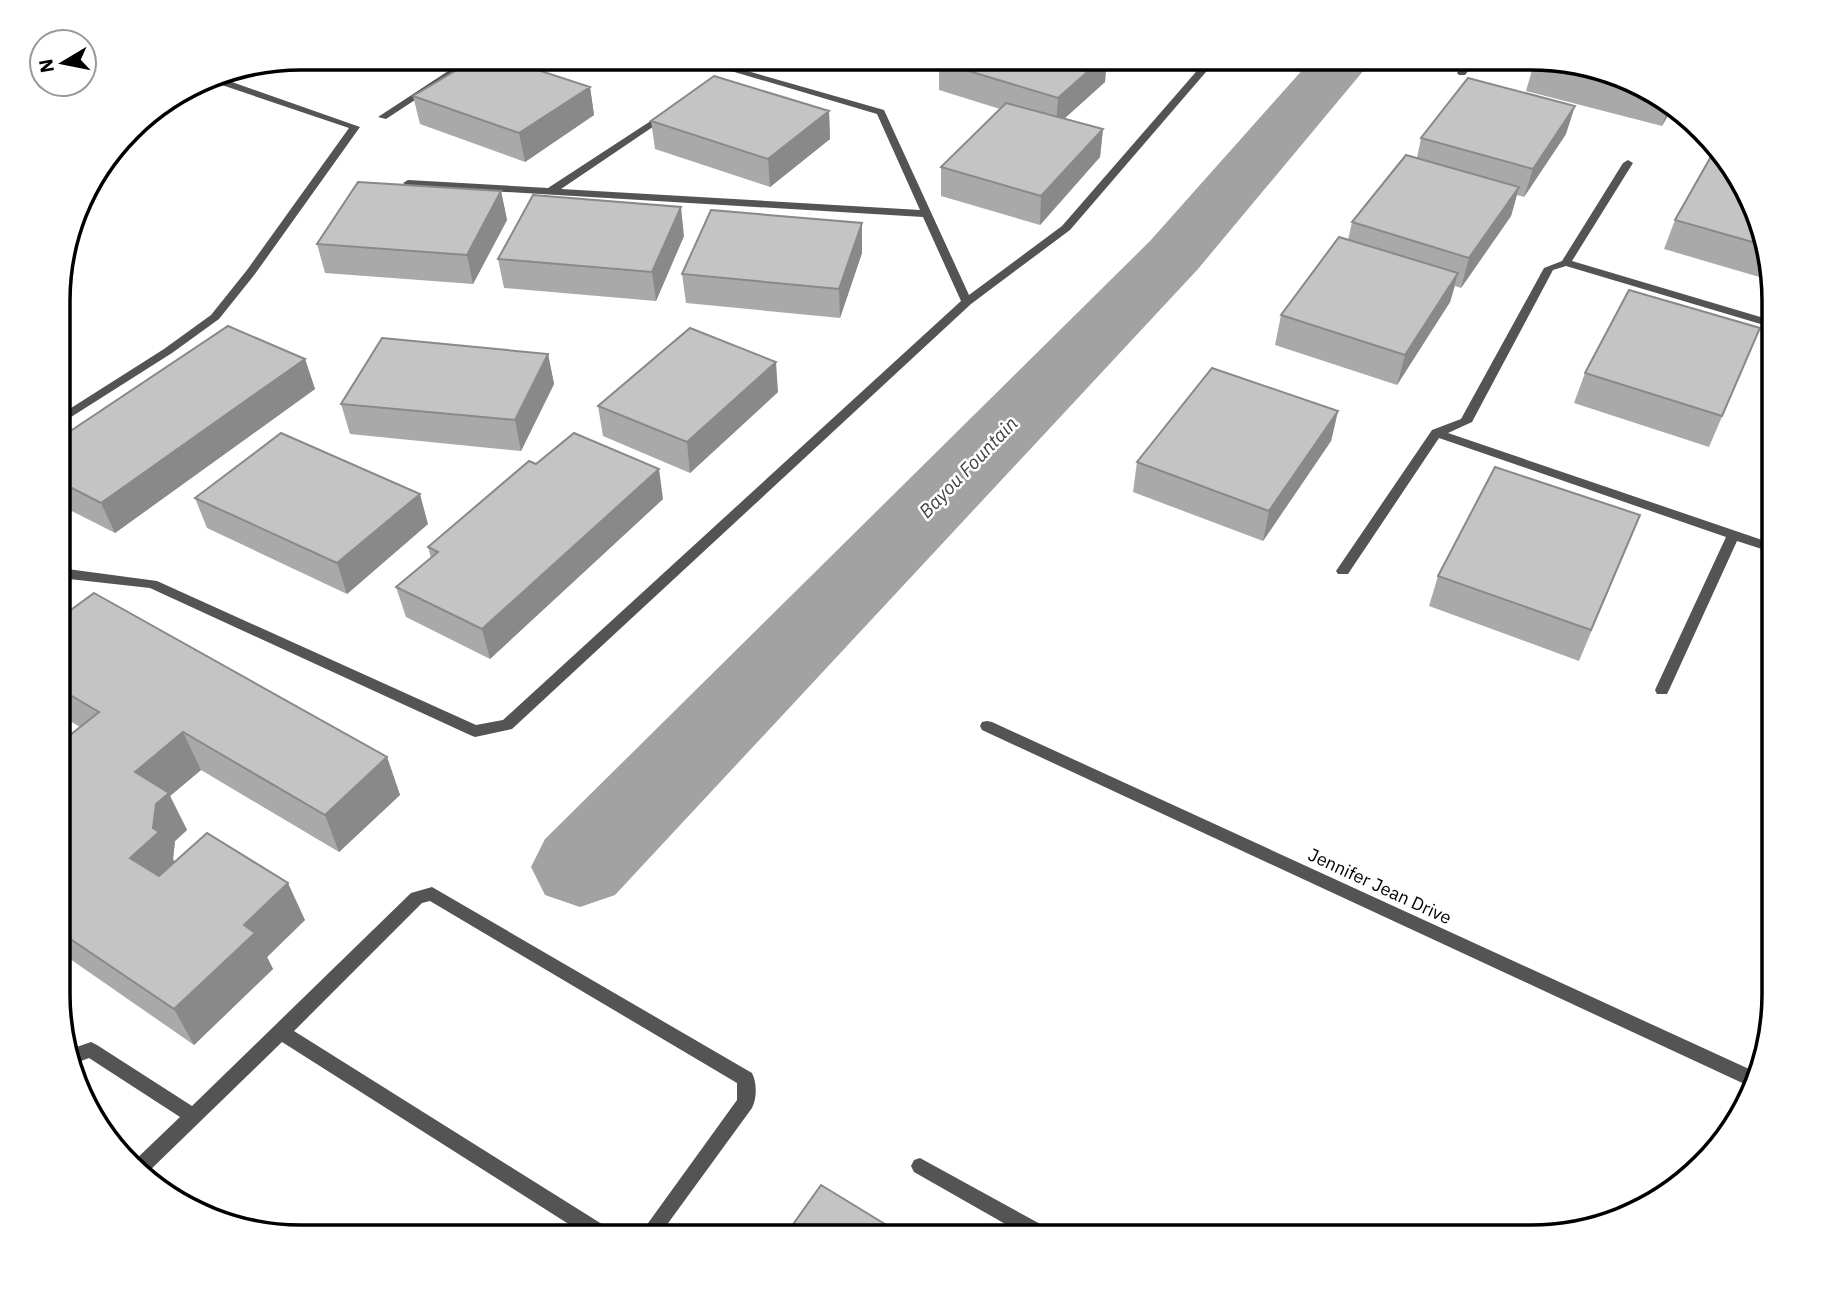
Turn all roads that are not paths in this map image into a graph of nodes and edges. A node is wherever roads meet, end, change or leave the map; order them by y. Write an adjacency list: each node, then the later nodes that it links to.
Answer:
1 (455, 70): 9 (street)
2 (731, 70): 6 (street); 13 (street)
3 (1203, 70): 15 (street)
4 (1464, 70): 5 (street)
5 (1462, 73)
6 (719, 78)
7 (223, 84): 17 (street)
8 (674, 108): 12 (street)
9 (383, 117)
10 (1628, 163): 14 (street)
11 (408, 183): 12 (street)
12 (551, 191): 13 (street)
13 (927, 214): 15 (street)
14 (1566, 262): 16 (street); 18 (street)
15 (967, 302): 22 (street)
16 (1762, 322)
17 (70, 414)
18 (1436, 433): 19 (street); 21 (street)
19 (1733, 536): 20 (street); 23 (street)
20 (1762, 546)
21 (1343, 570)
22 (70, 574)
23 (1662, 690)
24 (987, 726): 27 (street, Jennifer Jean Drive)
25 (281, 1032): 28 (street); 31 (street); 32 (street)
26 (78, 1054): 28 (street)
27 (1746, 1076)
28 (193, 1116): 29 (street)
29 (145, 1164)
30 (920, 1166): 33 (street)
31 (587, 1225)
32 (656, 1225)
33 (1025, 1225)

